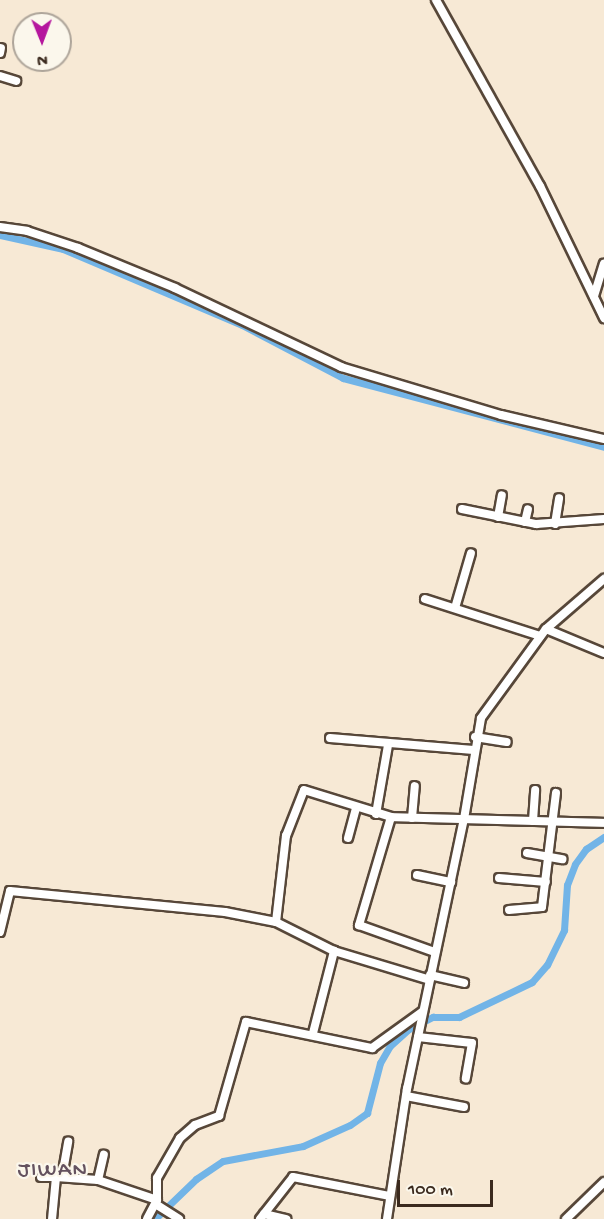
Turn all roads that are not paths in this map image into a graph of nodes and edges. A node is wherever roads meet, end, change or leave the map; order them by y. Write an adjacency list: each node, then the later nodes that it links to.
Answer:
1 (436, 0): 6 (street)
2 (0, 76): 3 (street)
3 (16, 81)
4 (0, 227): 8 (street)
5 (604, 264): 6 (street)
6 (594, 296): 7 (street)
7 (604, 318)
8 (604, 439)
9 (502, 495): 13 (street)
10 (559, 498): 16 (street)
11 (462, 509): 13 (street)
12 (528, 509): 15 (street)
13 (498, 517): 15 (street)
14 (604, 519): 16 (street)
15 (525, 522): 16 (street)
16 (555, 524)
17 (471, 553): 20 (street)
18 (604, 579): 21 (street)
19 (425, 599): 20 (street)
20 (455, 608): 21 (street)
21 (543, 632): 22 (street); 23 (street)
22 (604, 653)
23 (475, 737): 25 (street); 27 (street)
24 (330, 738): 26 (street)
25 (507, 742)
26 (388, 745): 27 (street); 32 (street)
27 (473, 750): 35 (street)
28 (415, 786): 34 (street)
29 (535, 790): 36 (street)
30 (556, 793): 37 (street)
31 (356, 809): 32 (street); 39 (street); 48 (street)
32 (376, 814): 33 (street)
33 (391, 817): 34 (street); 51 (street)
34 (412, 818): 35 (street)
35 (465, 819): 36 (street); 45 (street)
36 (533, 821): 37 (street)
37 (550, 821): 38 (street); 41 (street)
38 (604, 823)
39 (348, 838)
40 (527, 853): 41 (street)
41 (548, 856): 42 (street); 46 (street)
42 (562, 860)
43 (417, 874): 45 (street)
44 (499, 878): 46 (street)
45 (451, 882): 51 (street)
46 (546, 882): 47 (street)
47 (509, 910)
48 (276, 922): 49 (street); 50 (street)
49 (0, 932)
50 (334, 951): 52 (street); 55 (street)
51 (435, 952): 52 (street)
52 (430, 978): 53 (street); 54 (street)
53 (464, 983)
54 (422, 1012): 55 (street); 56 (street)
55 (313, 1033): 67 (street)
56 (418, 1035): 57 (street); 58 (street)
57 (466, 1078)
58 (406, 1096): 59 (street); 66 (street)
59 (464, 1107)
60 (68, 1142): 62 (street)
61 (104, 1155): 64 (street)
62 (59, 1177): 63 (street); 64 (street); 69 (street)
63 (41, 1178)
64 (98, 1180): 67 (street)
65 (604, 1182): 74 (street)
66 (390, 1196): 68 (street); 73 (street)
67 (157, 1202): 70 (street); 71 (street)
68 (262, 1216): 72 (street)
69 (52, 1219)
70 (147, 1219)
71 (179, 1219)
72 (286, 1219)
73 (387, 1219)
74 (566, 1219)

